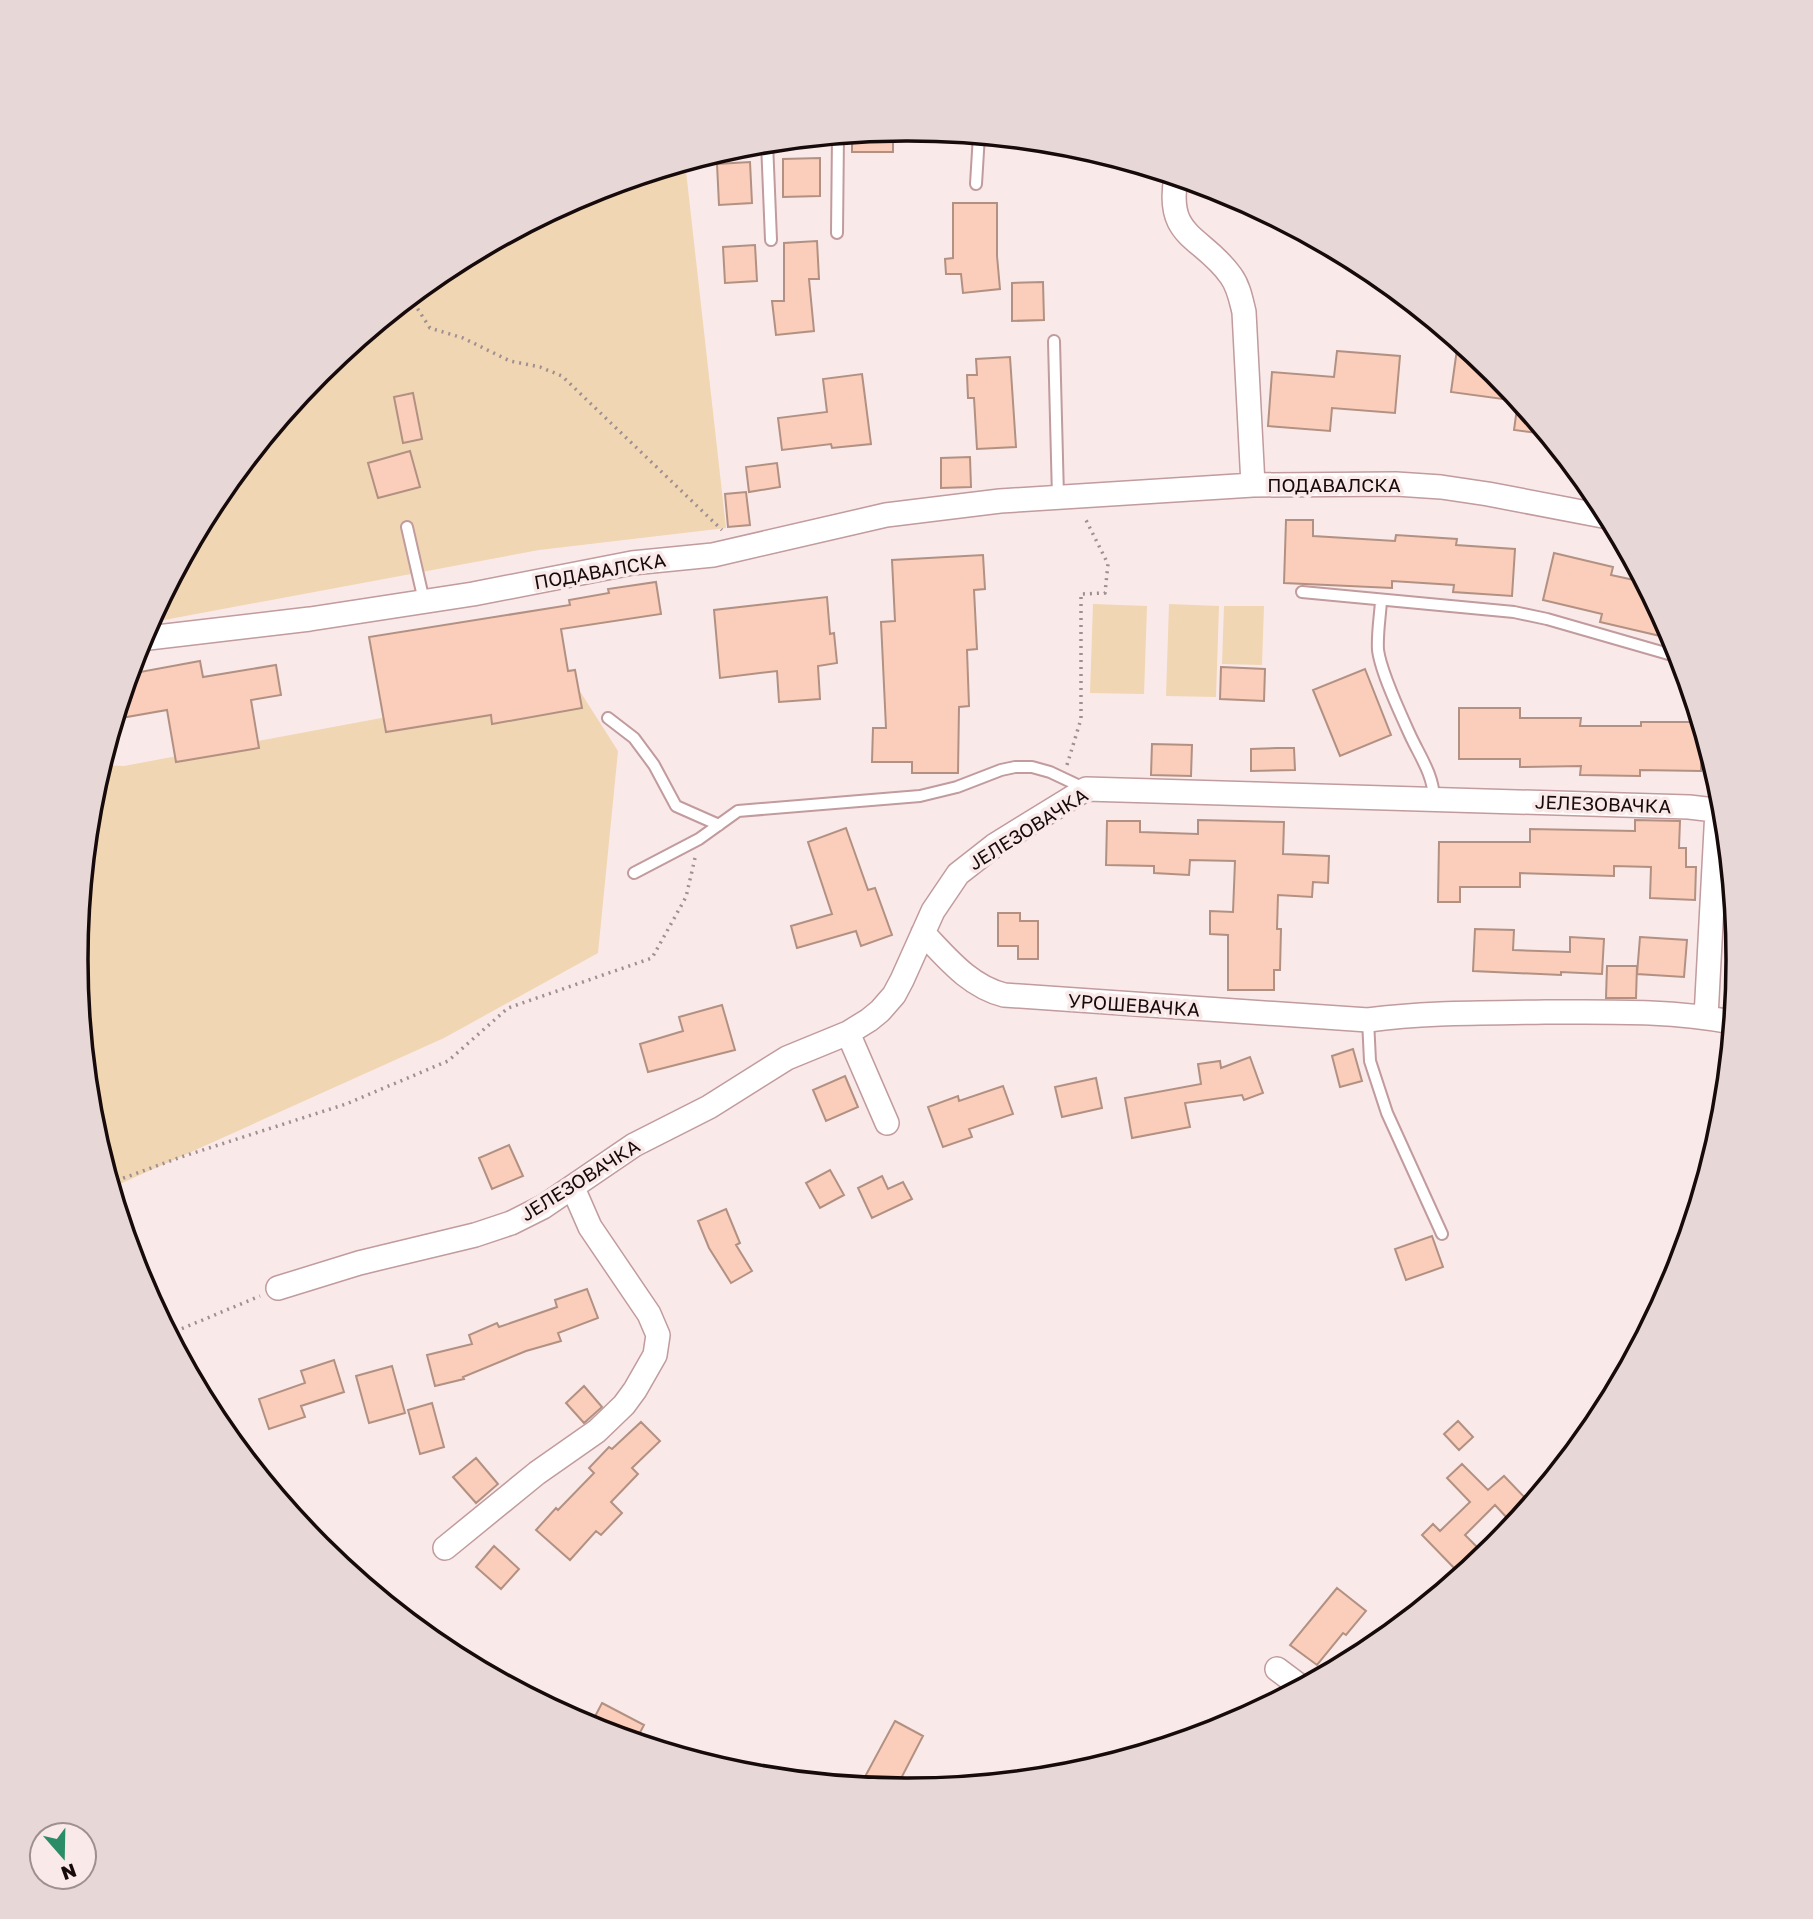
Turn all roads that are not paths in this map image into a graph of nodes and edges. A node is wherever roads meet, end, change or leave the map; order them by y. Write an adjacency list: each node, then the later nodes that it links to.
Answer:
1 (838, 144): 6 (lane)
2 (978, 144): 4 (lane)
3 (767, 153): 7 (lane)
4 (976, 184)
5 (1175, 186): 9 (street)
6 (837, 233)
7 (771, 240)
8 (1054, 341): 10 (lane)
9 (1253, 485): 10 (street, ПОДАВАЛСКА); 11 (street, ПОДАВАЛСКА)
10 (1058, 497): 14 (street, ПОДАВАЛСКА)
11 (1593, 514)
12 (407, 527): 14 (lane)
13 (1302, 592): 15 (lane)
14 (424, 601): 16 (street, ПОДАВАЛСКА)
15 (1381, 601): 17 (lane); 20 (lane)
16 (154, 637)
17 (1666, 653)
18 (608, 718): 22 (lane)
19 (1086, 789): 20 (street, ЈЕЛЕЗОВАЧКА); 22 (lane); 25 (street, ЈЕЛЕЗОВАЧКА)
20 (1434, 798): 21 (street, ЈЕЛЕЗОВАЧКА)
21 (1711, 804)
22 (719, 825): 24 (lane)
23 (1717, 847): 26 (street)
24 (634, 873)
25 (923, 933): 27 (street, УРОШЕВАЧКА); 29 (street, ЈЕЛЕЗОВАЧКА)
26 (1706, 1017): 27 (street, УРОШЕВАЧКА); 28 (street, УРОШЕВАЧКА)
27 (1368, 1020): 32 (lane)
28 (1723, 1020)
29 (848, 1033): 30 (street); 31 (street, ЈЕЛЕЗОВАЧКА)
30 (887, 1123)
31 (573, 1188): 33 (street, ЈЕЛЕЗОВАЧКА); 34 (street)
32 (1442, 1234)
33 (278, 1288)
34 (444, 1548)
35 (1277, 1669): 36 (street)
36 (1293, 1681)

